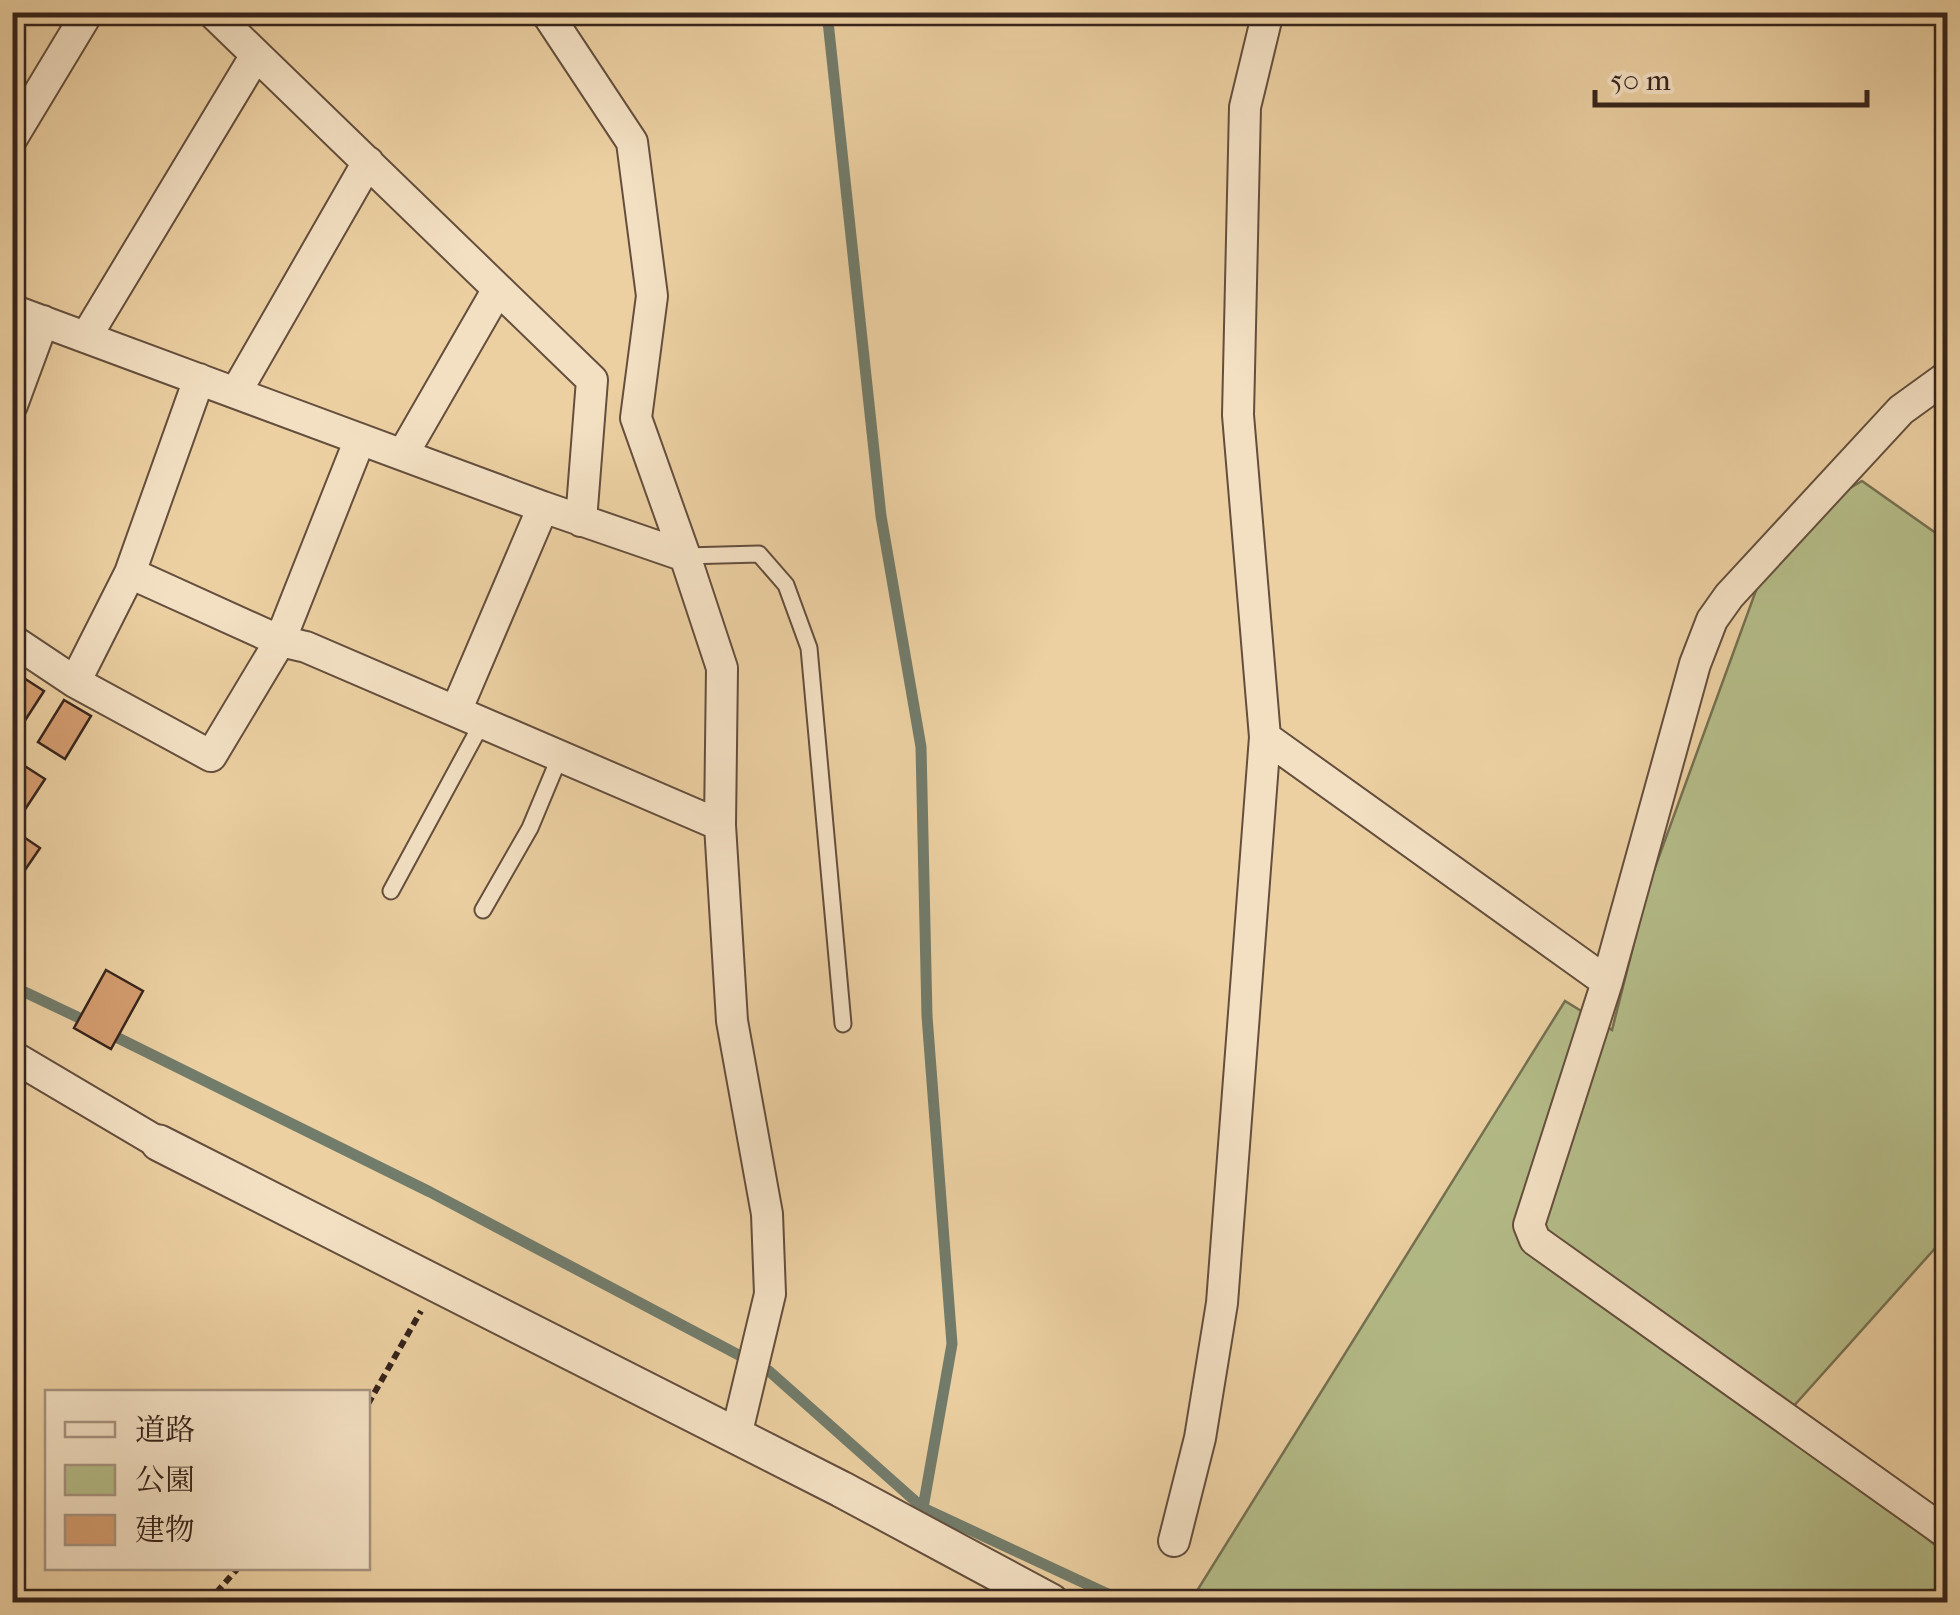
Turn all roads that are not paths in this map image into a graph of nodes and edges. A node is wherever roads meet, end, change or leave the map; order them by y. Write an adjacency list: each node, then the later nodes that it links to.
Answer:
1 (88, 12): 6 (street)
2 (212, 12): 5 (street)
3 (546, 12): 20 (street)
4 (1268, 12): 26 (street)
5 (256, 56): 7 (street); 11 (street)
6 (12, 138)
7 (368, 162): 8 (street); 14 (street)
8 (498, 289): 17 (street); 19 (street)
9 (12, 310): 10 (street)
10 (43, 321): 11 (street); 15 (street)
11 (86, 336): 13 (street)
12 (1948, 376): 31 (street)
13 (198, 378): 14 (street); 21 (street)
14 (236, 392): 16 (street)
15 (12, 404)
16 (360, 438): 17 (street); 23 (street)
17 (403, 454): 18 (street)
18 (543, 506): 19 (street); 25 (street)
19 (582, 520): 20 (street)
20 (686, 556): 28 (street); 32 (lane)
21 (130, 572): 23 (street); 24 (street)
22 (12, 640): 24 (street)
23 (280, 641): 24 (street); 25 (street)
24 (75, 682)
25 (469, 717): 27 (street); 29 (lane)
26 (1265, 736): 31 (street); 37 (street)
27 (560, 756): 28 (street); 30 (lane)
28 (720, 825): 35 (street)
29 (392, 891)
30 (483, 910)
31 (1607, 982): 36 (street)
32 (843, 1024)
33 (12, 1056): 34 (street)
34 (158, 1142): 35 (street)
35 (736, 1436): 38 (street)
36 (1948, 1534)
37 (1174, 1541)
38 (1051, 1602)

